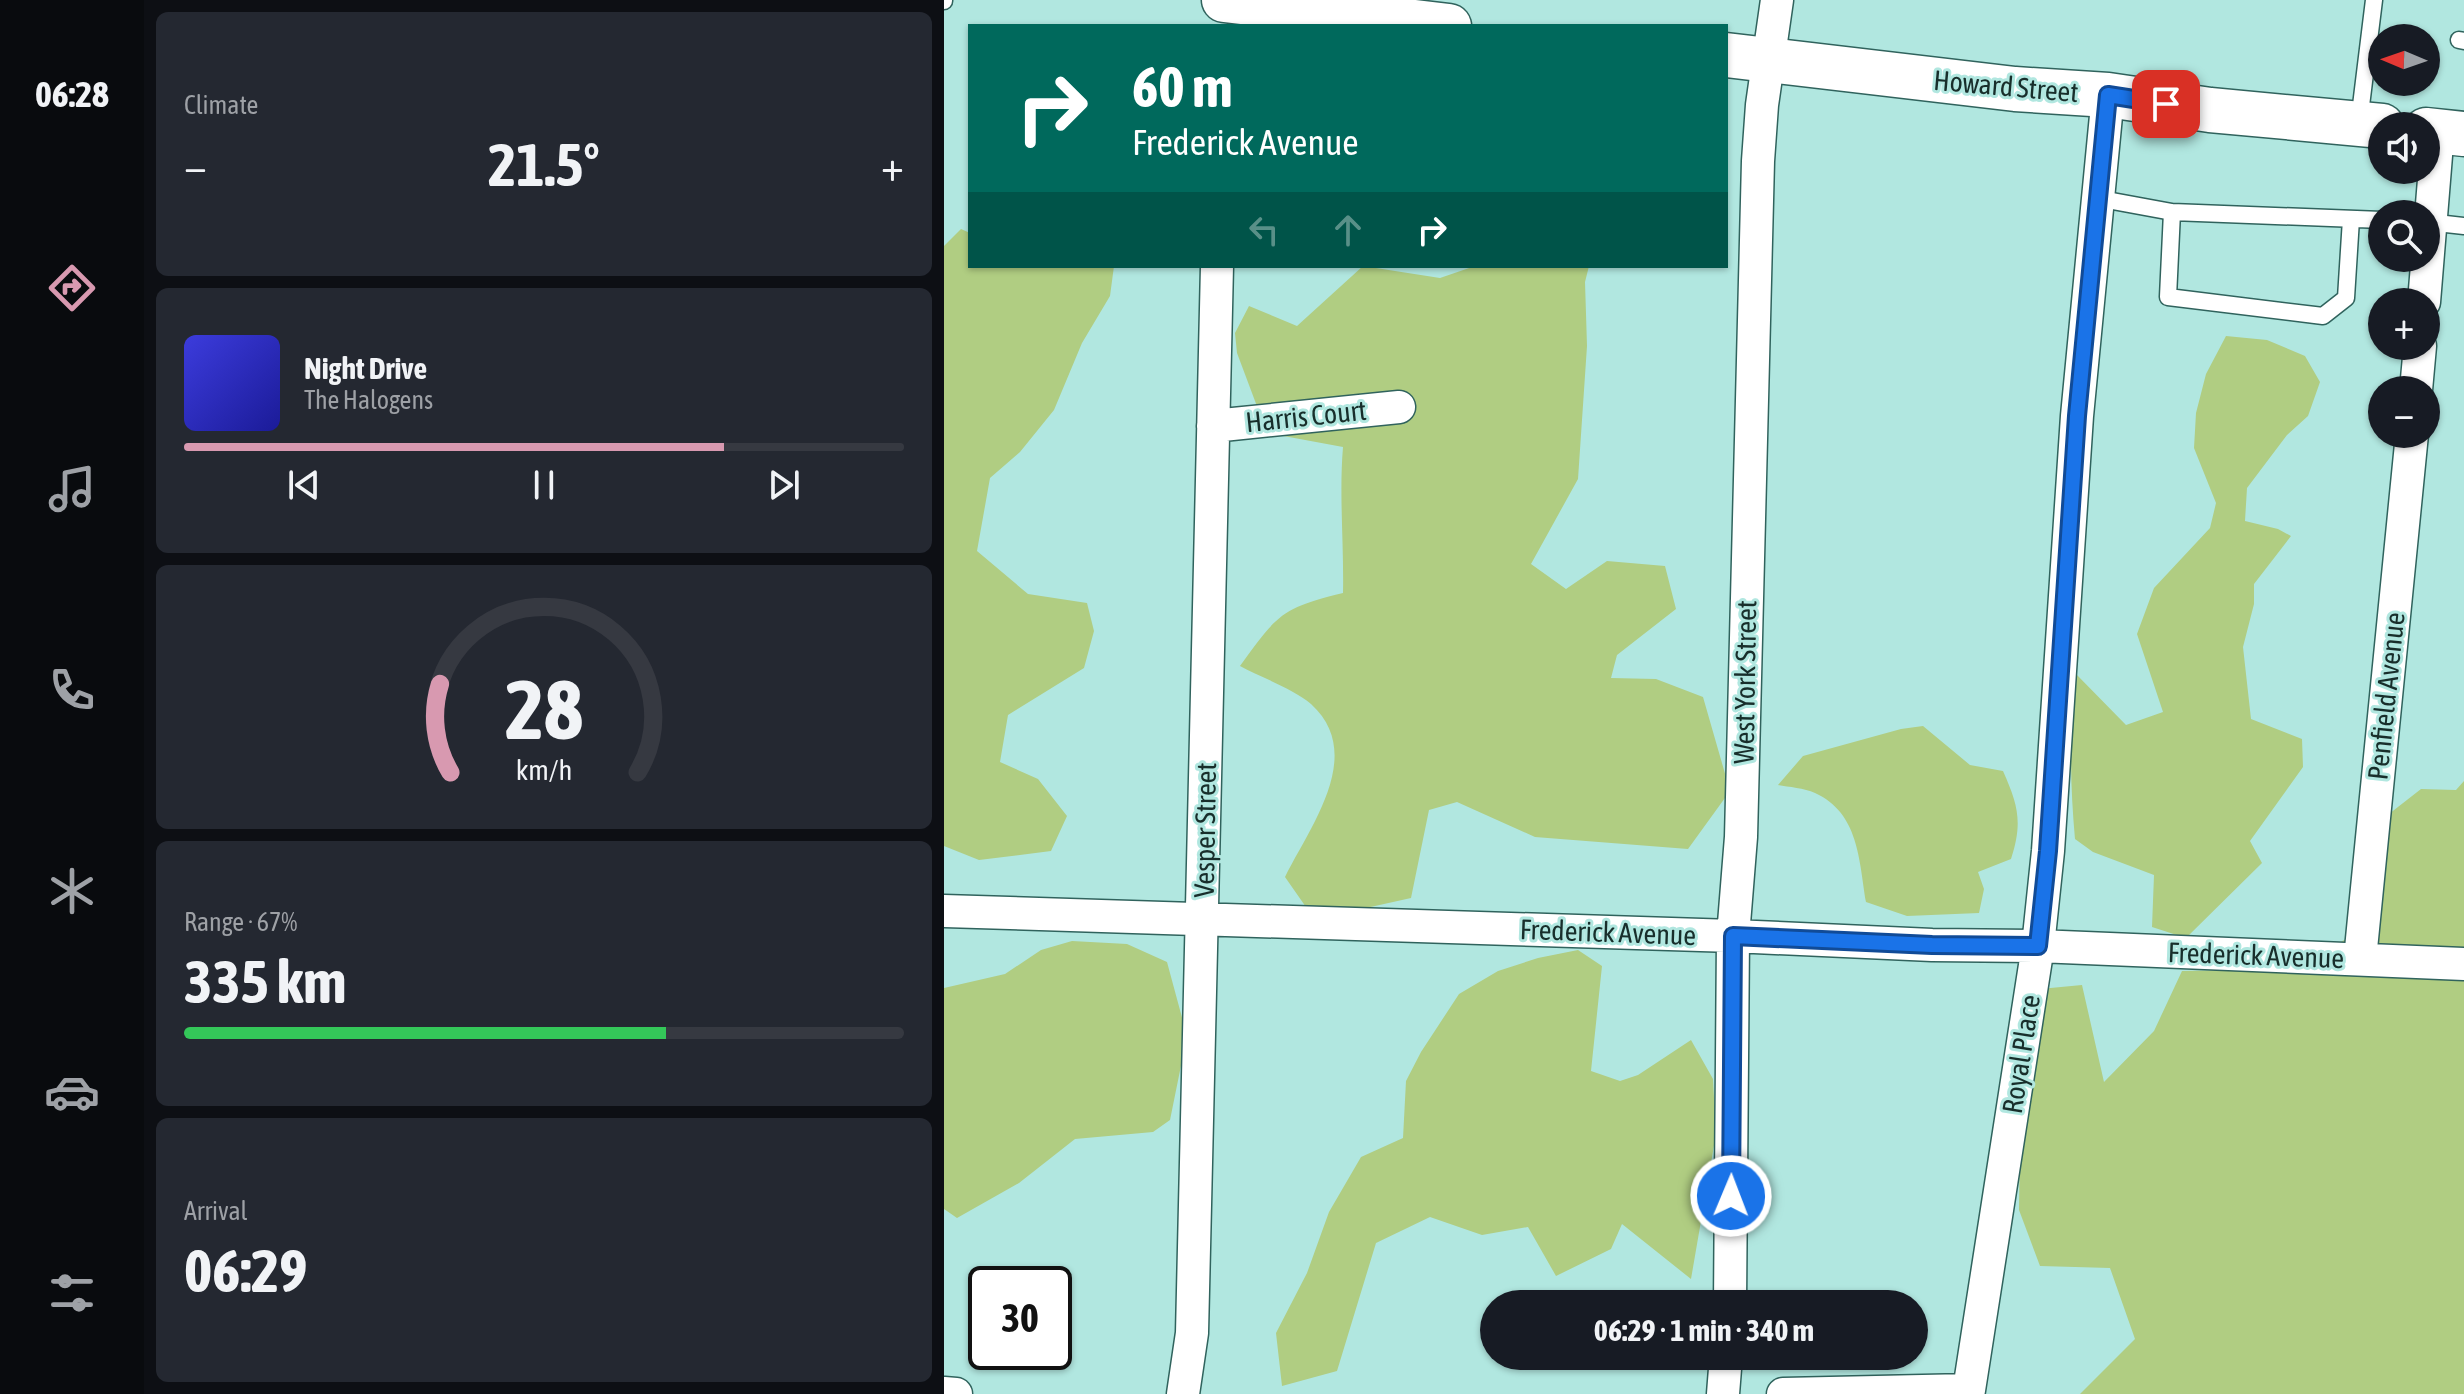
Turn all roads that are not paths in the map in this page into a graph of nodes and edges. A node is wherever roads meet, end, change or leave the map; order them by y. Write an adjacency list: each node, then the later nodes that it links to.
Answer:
1 (1226, 0): 4 (street); 5 (main road)
2 (1777, 0): 7 (street, West York Street)
3 (2374, 0): 9 (lane)
4 (1226, 24)
5 (1432, 24)
6 (1728, 55): 7 (main road, Howard Street)
7 (1770, 60): 8 (main road, Howard Street); 25 (street, West York Street)
8 (2108, 95): 10 (main road, Howard Street); 12 (street, Royal Place)
9 (2371, 112)
10 (2368, 125)
11 (2443, 132): 13 (street)
12 (2096, 198): 14 (lane); 26 (street, Royal Place)
13 (2432, 200)
14 (2172, 212): 15 (lane); 15 (lane)
15 (2351, 219): 16 (lane)
16 (2368, 220)
17 (2440, 223): 18 (lane)
18 (2464, 226)
19 (1217, 268): 21 (street, Vesper Street)
20 (1399, 407): 21 (street, Harris Court)
21 (1213, 426): 24 (street, Vesper Street)
22 (2411, 448): 27 (street, Penfield Avenue)
23 (944, 911): 24 (street, Frederick Avenue)
24 (1203, 920): 25 (street, Frederick Avenue); 33 (street, Vesper Street)
25 (1733, 936): 26 (street, Frederick Avenue); 29 (street, West York Street)
26 (2038, 946): 27 (street, Frederick Avenue); 35 (street, Royal Place)
27 (2360, 959): 28 (street, Frederick Avenue)
28 (2464, 964)
29 (1730, 1290)
30 (1725, 1370): 34 (street)
31 (944, 1393): 32 (street)
32 (956, 1394)
33 (1183, 1394)
34 (1723, 1394)
35 (1783, 1394)

